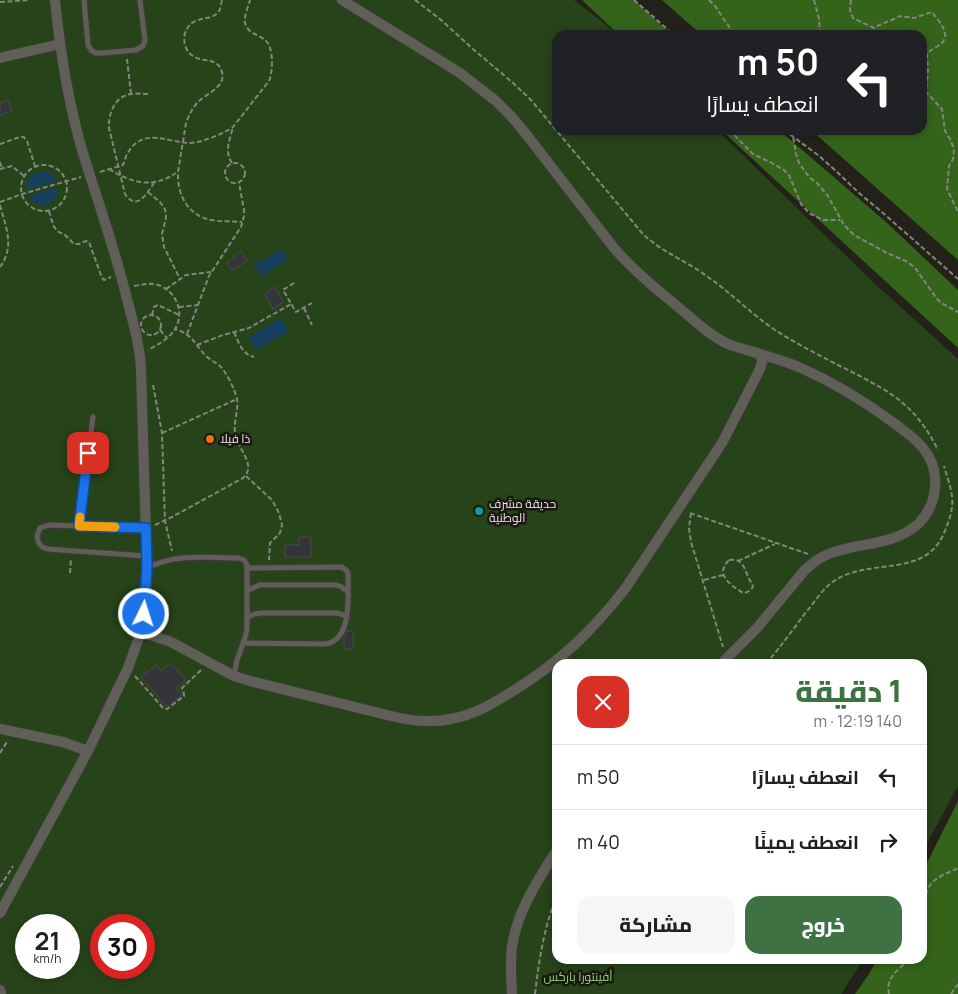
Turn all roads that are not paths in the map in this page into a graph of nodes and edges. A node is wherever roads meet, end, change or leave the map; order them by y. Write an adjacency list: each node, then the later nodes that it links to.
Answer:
1 (55, 0): 5 (street)
2 (84, 0): 3 (lane)
3 (140, 0)
4 (342, 0): 7 (street)
5 (60, 44): 6 (street); 10 (street)
6 (0, 58)
7 (761, 354): 20 (street); 21 (street)
8 (93, 417): 9 (lane)
9 (79, 526): 10 (lane); 11 (lane)
10 (146, 528): 11 (street)
11 (146, 556): 12 (street)
12 (147, 568): 13 (lane); 18 (street)
13 (248, 568): 14 (lane); 15 (lane)
14 (248, 590): 15 (lane); 17 (lane)
15 (348, 592): 16 (lane)
16 (347, 616): 17 (lane); 19 (lane)
17 (247, 618): 19 (lane)
18 (141, 632): 23 (street); 25 (street)
19 (243, 644): 23 (lane)
20 (559, 659)
21 (726, 659)
22 (552, 665): 23 (street)
23 (234, 676)
24 (0, 729): 25 (street)
25 (88, 751): 27 (street)
26 (552, 858): 30 (street)
27 (0, 914)
28 (0, 990): 29 (street)
29 (2, 994)
30 (512, 994)

